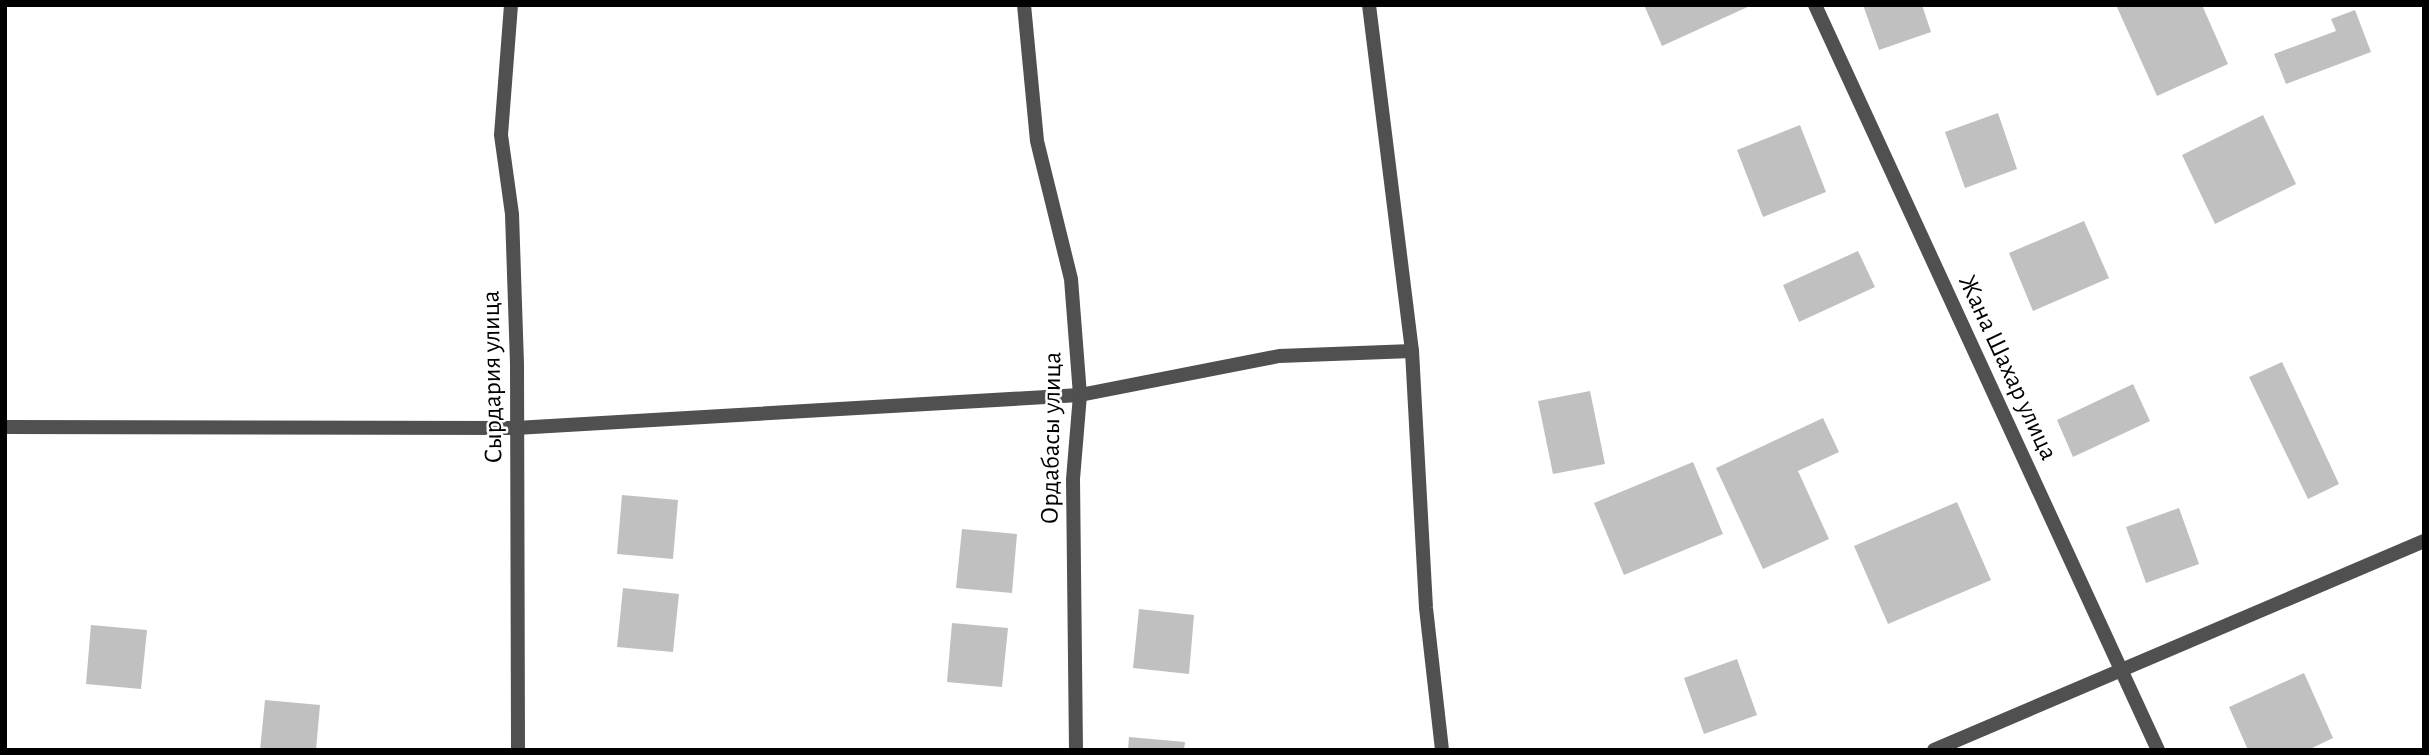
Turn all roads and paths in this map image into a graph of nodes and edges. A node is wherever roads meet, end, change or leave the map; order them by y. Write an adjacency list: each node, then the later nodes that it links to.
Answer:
1 (511, 5): 8 (street, Сырдария улица)
2 (1024, 5): 6 (street, Ордабасы улица)
3 (1369, 5): 5 (street)
4 (1815, 5): 10 (street, Жана Шахар улица)
5 (1412, 351): 6 (street); 13 (street)
6 (1080, 395): 8 (street); 12 (street, Ордабасы улица)
7 (5, 427): 8 (street)
8 (516, 428): 11 (street, Сырдария улица)
9 (2424, 541): 10 (street)
10 (2123, 670): 14 (street); 15 (street, Жана Шахар улица)
11 (518, 750)
12 (1076, 750)
13 (1442, 750)
14 (1934, 750)
15 (2158, 750)

